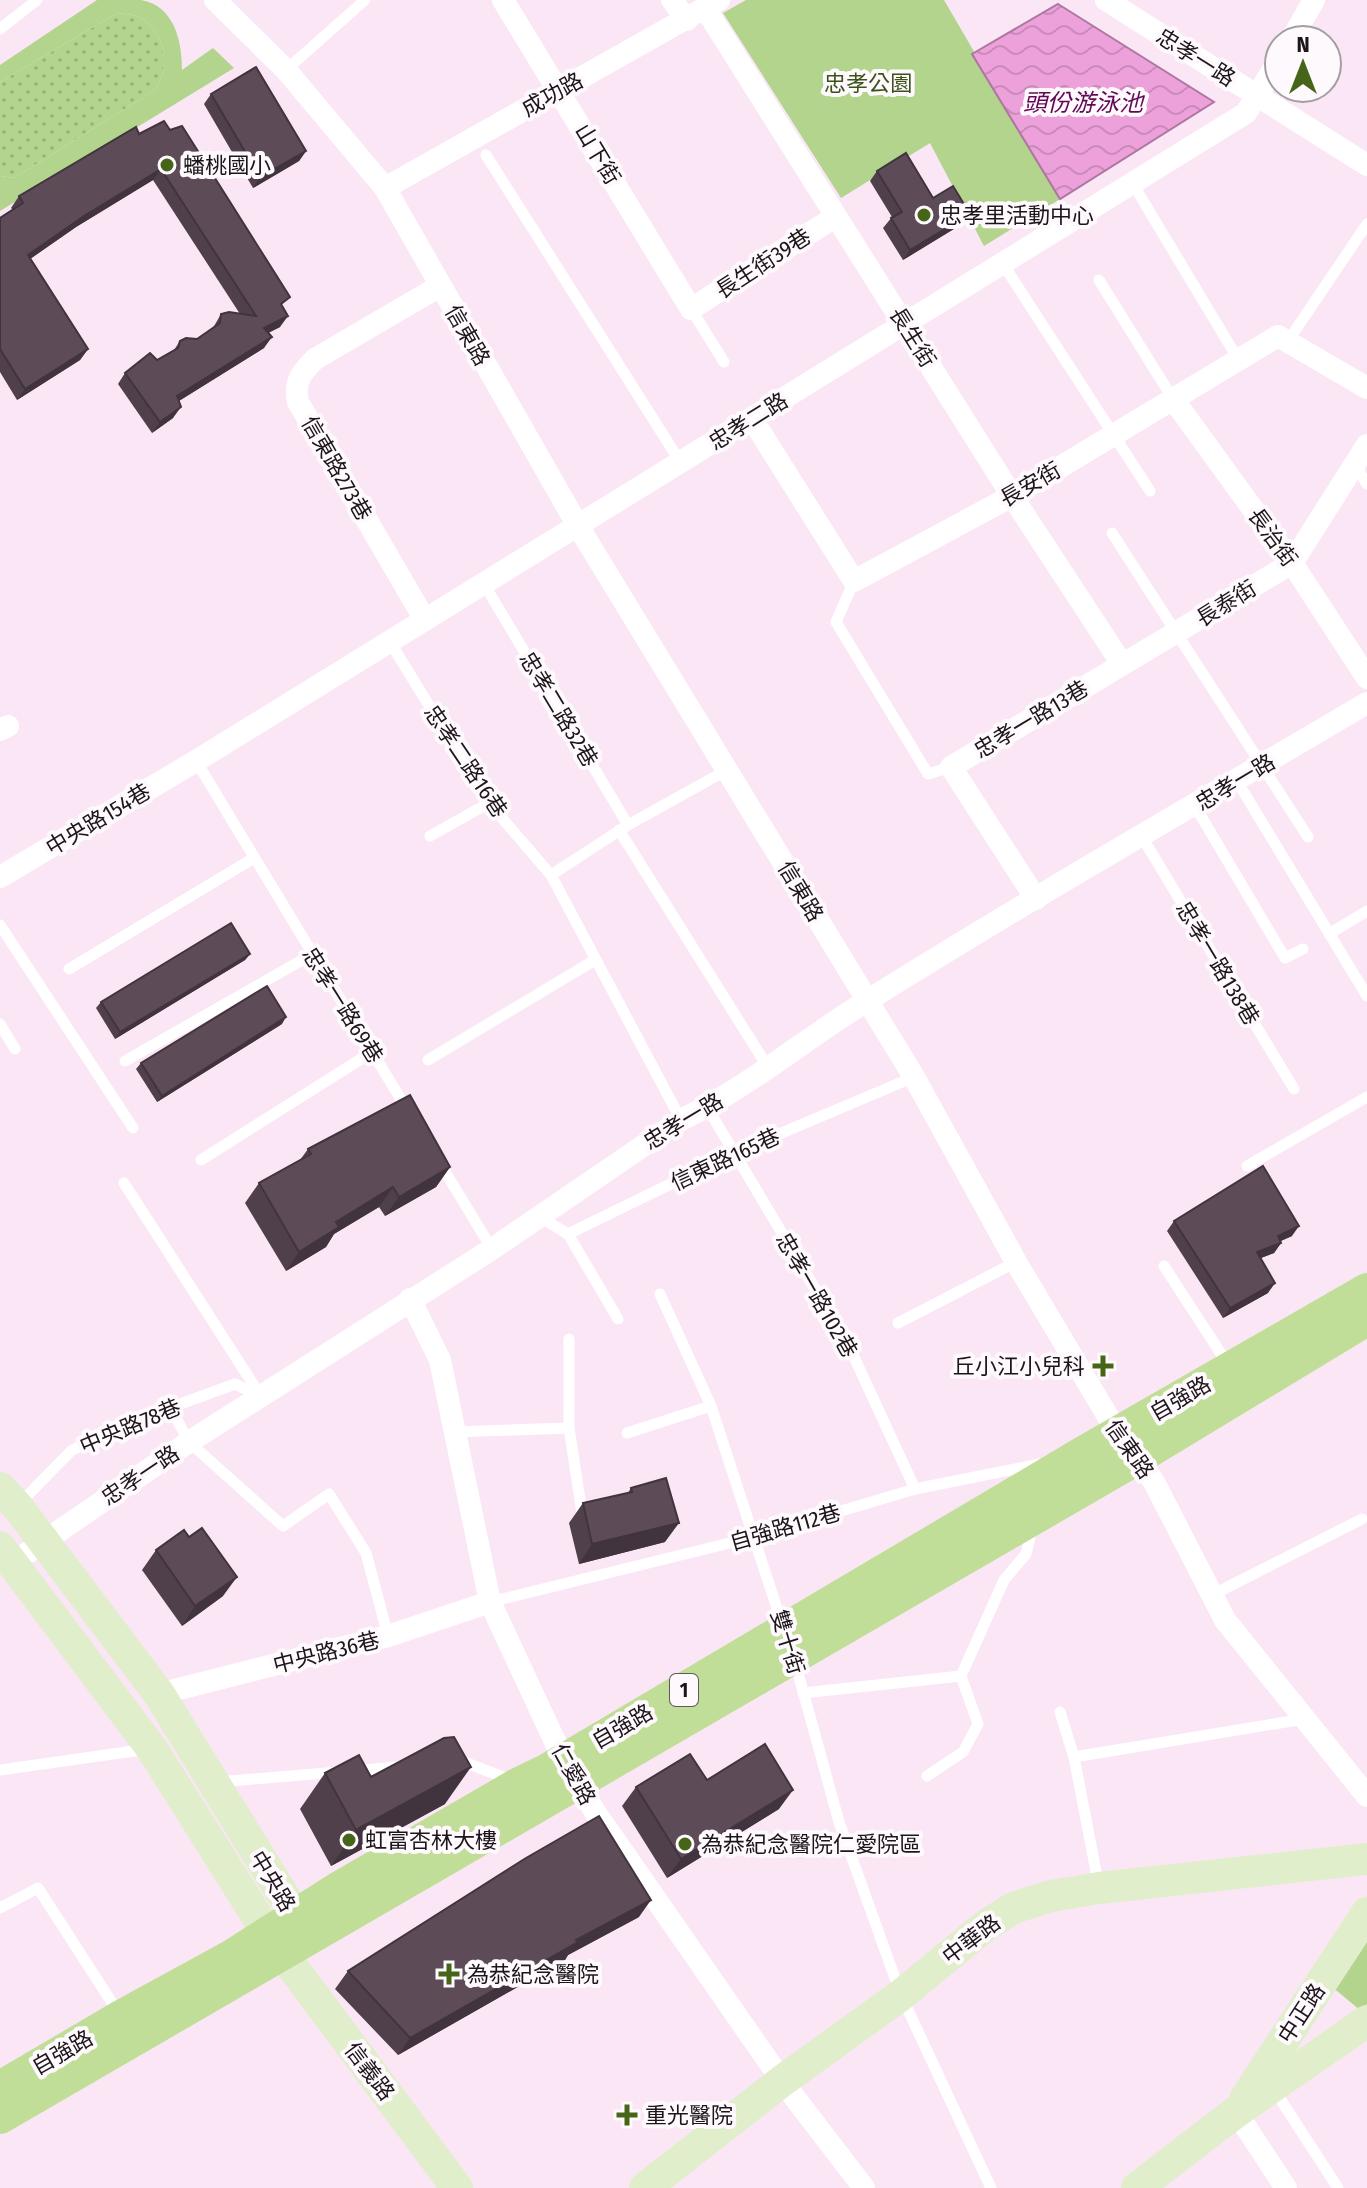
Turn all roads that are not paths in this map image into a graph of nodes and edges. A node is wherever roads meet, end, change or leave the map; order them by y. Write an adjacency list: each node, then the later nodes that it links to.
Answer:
1 (37, 0): 10 (lane)
2 (215, 0): 11 (street, 信東路)
3 (365, 0): 11 (lane)
4 (503, 0): 13 (street, 山下街)
5 (672, 0): 8 (street, 長生街)
6 (1106, 0): 14 (street, 忠孝一路)
7 (1314, 0): 9 (street)
8 (704, 9): 13 (street, 成功路); 19 (street, 長生街)
9 (1300, 24)
10 (0, 29)
11 (286, 70): 18 (street, 信東路)
12 (1263, 87): 14 (street, 忠孝二路)
13 (560, 90): 18 (street, 成功路); 24 (street, 山下街)
14 (1257, 97): 16 (street, 忠孝一路); 17 (street, 忠孝二路)
15 (486, 155): 34 (lane)
16 (1367, 165)
17 (1133, 184): 21 (street, 忠孝二路); 27 (lane)
18 (385, 188): 23 (street, 信東路)
19 (835, 217): 24 (street, 長生街39巷); 25 (street, 長生街)
20 (1367, 224): 26 (lane)
21 (1003, 264): 25 (street, 忠孝二路); 32 (lane)
22 (1099, 280): 30 (lane)
23 (440, 286): 39 (street, 信東路); 44 (street, 信東路273巷)
24 (691, 309): 28 (lane)
25 (906, 324): 31 (street, 忠孝二路); 38 (street, 長生街)
26 (1288, 341): 27 (street, 長安街); 29 (street)
27 (1238, 359): 30 (street, 長安街)
28 (724, 362)
29 (1367, 388)
30 (1173, 399): 32 (street, 長安街); 41 (street, 長治街)
31 (752, 419): 34 (street, 忠孝二路); 42 (street)
32 (1114, 435): 37 (lane); 38 (street, 長安街)
33 (1367, 445): 35 (street, 長泰街)
34 (681, 463): 39 (street, 忠孝二路)
35 (1355, 465): 36 (lane); 41 (street, 長泰街)
36 (1367, 484)
37 (1150, 491)
38 (1012, 496): 42 (street, 長安街); 47 (street, 長生街)
39 (578, 526): 43 (street, 忠孝二路); 53 (street, 信東路)
40 (1112, 533): 45 (lane)
41 (1292, 563): 45 (street, 長泰街); 48 (street, 長治街)
42 (854, 581): 52 (lane)
43 (484, 584): 44 (street, 忠孝二路); 57 (lane, 忠孝二路32巷)
44 (425, 620): 46 (street, 忠孝二路)
45 (1179, 632): 47 (street, 長泰街); 51 (lane)
46 (390, 642): 50 (street, 忠孝二路); 55 (lane, 忠孝二路16巷)
47 (1122, 664): 52 (street, 忠孝一路13巷)
48 (1367, 678)
49 (1367, 703): 51 (street, 忠孝一路)
50 (196, 761): 61 (lane, 忠孝一路69巷); 63 (street, 中央路154巷)
51 (1261, 766): 54 (street, 忠孝一路); 60 (lane)
52 (951, 767): 64 (street, 忠孝一路13巷)
53 (727, 770): 57 (lane); 73 (street, 信東路)
54 (1237, 781): 56 (street, 忠孝一路); 67 (lane)
55 (489, 803): 58 (lane); 62 (lane, 忠孝二路16巷)
56 (1195, 806): 59 (street, 忠孝一路); 68 (lane)
57 (624, 828): 62 (lane); 79 (lane, 忠孝二路32巷)
58 (430, 836)
59 (1142, 837): 64 (street, 忠孝一路); 81 (lane, 忠孝一路138巷)
60 (1308, 837)
61 (254, 858): 69 (lane, 忠孝一路69巷); 71 (lane)
62 (551, 875): 70 (lane, 忠孝二路16巷)
63 (0, 877)
64 (1036, 899): 73 (street, 忠孝一路)
65 (1367, 911): 67 (lane)
66 (0, 925): 86 (lane)
67 (1329, 934): 72 (lane)
68 (1303, 949)
69 (311, 955): 76 (lane, 忠孝一路69巷); 78 (lane)
70 (595, 960): 77 (lane); 85 (lane, 忠孝二路16巷)
71 (69, 969)
72 (1367, 996)
73 (867, 1000): 79 (street, 忠孝一路); 80 (street, 信東路)
74 (0, 1024): 75 (lane)
75 (15, 1049)
76 (372, 1052): 84 (lane, 忠孝一路69巷); 89 (lane)
77 (428, 1060)
78 (125, 1061)
79 (769, 1069): 83 (street, 忠孝一路)
80 (914, 1077): 88 (lane, 信東路165巷); 95 (street, 信東路)
81 (1294, 1089)
82 (1367, 1097): 90 (lane)
83 (707, 1107): 85 (street, 忠孝一路); 88 (lane, 忠孝一路102巷)
84 (412, 1118)
85 (681, 1120): 92 (street, 忠孝一路)
86 (133, 1128)
87 (428, 1144): 94 (lane)
88 (734, 1153): 93 (lane, 信東路165巷); 114 (lane, 忠孝一路102巷)
89 (201, 1160)
90 (1247, 1166)
91 (124, 1183): 105 (lane)
92 (540, 1216): 93 (lane); 94 (street, 忠孝一路)
93 (568, 1234): 100 (lane)
94 (492, 1249): 99 (street, 忠孝一路)
95 (1016, 1262): 102 (lane); 112 (street, 信東路)
96 (1164, 1266): 104 (lane)
97 (1367, 1290): 104 (main road, 自強路 / 1)
98 (660, 1294): 106 (lane, 雙十街)
99 (410, 1299): 105 (street, 忠孝一路); 109 (street, 仁愛路)
100 (618, 1319)
101 (1367, 1319): 112 (main road, 自強路 / 1)
102 (898, 1323)
103 (569, 1339): 108 (lane)
104 (1231, 1368): 112 (main road, 自強路 / 1)
105 (261, 1396): 107 (lane, 中央路78巷); 111 (street, 忠孝一路)
106 (711, 1406): 110 (lane); 119 (lane, 雙十街)
107 (170, 1407): 111 (lane); 115 (lane, 中央路78巷)
108 (569, 1428): 109 (lane); 116 (lane)
109 (454, 1432): 123 (street, 仁愛路)
110 (627, 1433)
111 (189, 1442): 120 (street, 忠孝一路); 124 (lane)
112 (1129, 1446): 113 (main road, 自強路 / 1); 117 (main road, 自強路 / 1); 122 (street, 信東路)
113 (1080, 1455): 114 (lane, 自強路112巷); 125 (main road, 自強路 / 1)
114 (915, 1489): 119 (lane, 自強路112巷)
115 (8, 1497): 120 (street, 中央路)
116 (582, 1513)
117 (1036, 1517): 125 (main road, 自強路 / 1); 126 (lane)
118 (1362, 1519): 122 (lane)
119 (754, 1537): 123 (lane, 自強路112巷); 125 (lane, 雙十街)
120 (43, 1540): 121 (street, 忠孝一路); 128 (street, 中央路)
121 (7, 1555): 131 (street, 中央路)
122 (1212, 1595): 130 (street, 信東路)
123 (490, 1602): 124 (street, 中央路36巷); 136 (street, 仁愛路)
124 (388, 1636): 128 (street, 中央路36巷)
125 (789, 1644): 127 (lane, 雙十街); 136 (main road, 自強路 / 1)
126 (961, 1676): 127 (lane); 137 (lane)
127 (803, 1693): 146 (lane, 雙十街)
128 (159, 1694): 138 (street, 中央路)
129 (1060, 1712): 132 (lane)
130 (1304, 1719): 132 (lane); 140 (street, 信東路)
131 (152, 1749): 135 (lane); 145 (street, 中央路)
132 (1074, 1757): 142 (lane)
133 (450, 1763): 139 (lane)
134 (405, 1767): 138 (lane)
135 (0, 1770)
136 (572, 1771): 139 (main road, 自強路 / 1); 145 (main road, 自強路 / 1); 151 (street, 仁愛路)
137 (927, 1776)
138 (212, 1782): 145 (street, 中央路)
139 (519, 1784): 145 (main road, 自強路 / 1)
140 (1367, 1796)
141 (1367, 1859): 142 (street, 中華路)
142 (1099, 1888): 146 (street, 中華路)
143 (0, 1908): 147 (lane)
144 (1367, 1913): 150 (street, 中正路)
145 (282, 1934): 147 (main road, 自強路 / 1); 149 (main road, 自強路 / 1); 155 (street, 信義路)
146 (901, 1995): 151 (street, 中華路); 158 (lane, 雙十街)
147 (121, 2017): 149 (main road, 自強路 / 1)
148 (1367, 2021): 150 (street, 中正路)
149 (90, 2051): 152 (main road, 自強路 / 1); 154 (main road, 自強路 / 1)
150 (1267, 2080): 153 (street, 中正路); 161 (lane)
151 (782, 2081): 156 (street, 中華路); 157 (street, 仁愛路)
152 (0, 2088)
153 (1236, 2112): 159 (street, 中正路); 160 (street)
154 (0, 2117)
155 (457, 2188)
156 (645, 2188)
157 (864, 2188)
158 (991, 2188)
159 (1137, 2188)
160 (1286, 2188)
161 (1338, 2188)

